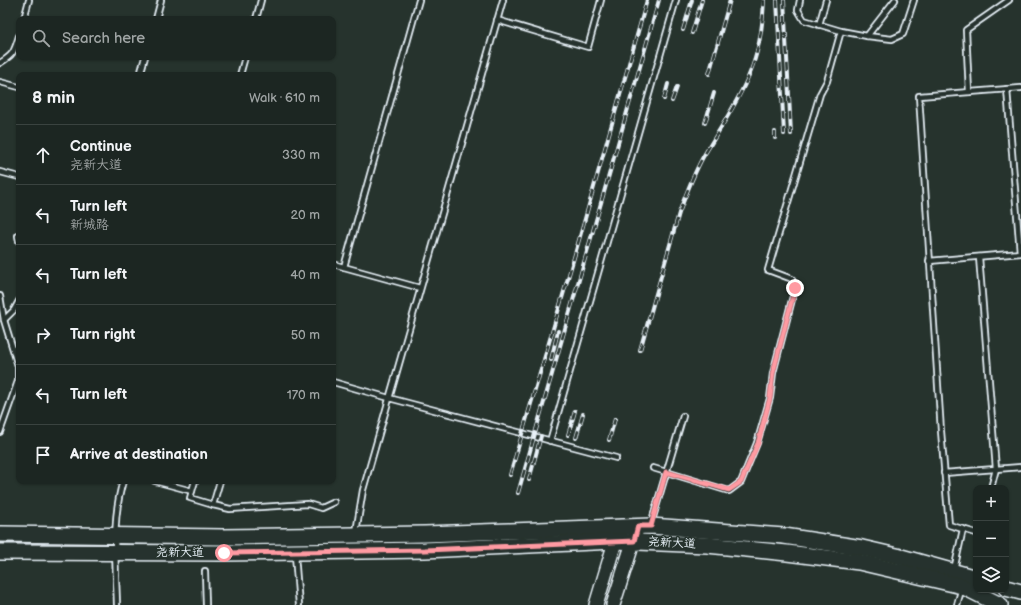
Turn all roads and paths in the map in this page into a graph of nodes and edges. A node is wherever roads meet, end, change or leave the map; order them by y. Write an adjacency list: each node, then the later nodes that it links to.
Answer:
1 (29, 0): 13 (lane)
2 (161, 0): 14 (lane)
3 (261, 0): 15 (lane)
4 (419, 0): 37 (lane)
5 (503, 0): 16 (lane)
6 (601, 0): 16 (lane)
7 (676, 0): 48 (lane)
8 (800, 0): 17 (lane)
9 (826, 0): 17 (lane)
10 (895, 0): 19 (lane)
11 (914, 0): 19 (lane)
12 (1009, 0): 30 (lane)
13 (25, 16)
14 (157, 16)
15 (257, 16)
16 (497, 20): 38 (lane)
17 (819, 25): 18 (lane)
18 (841, 31): 19 (lane); 53 (lane)
19 (867, 36)
20 (16, 48): 23 (lane)
21 (144, 60): 24 (lane)
22 (244, 60): 25 (lane)
23 (0, 63)
24 (141, 72)
25 (241, 72)
26 (0, 82): 27 (lane)
27 (16, 86)
28 (1021, 88): 29 (lane)
29 (1007, 89): 30 (lane); 33 (lane)
30 (969, 92): 35 (lane)
31 (0, 172): 32 (lane)
32 (16, 176)
33 (1020, 253): 34 (lane)
34 (979, 257): 35 (lane); 52 (lane)
35 (929, 261): 54 (lane)
36 (336, 265): 37 (lane)
37 (344, 267): 38 (lane)
38 (420, 288): 45 (lane)
39 (0, 296): 41 (lane)
40 (16, 306): 41 (lane)
41 (4, 320): 42 (lane)
42 (16, 359)
43 (336, 383): 45 (lane)
44 (16, 386): 47 (lane)
45 (389, 398): 48 (lane); 68 (lane)
46 (683, 416): 53 (lane)
47 (0, 432)
48 (550, 441): 49 (lane)
49 (616, 458)
50 (1021, 467): 52 (lane)
51 (653, 468): 53 (lane)
52 (996, 469): 54 (lane); 59 (lane)
53 (666, 472): 63 (lane)
54 (944, 473): 64 (lane)
55 (122, 484): 69 (lane)
56 (167, 484): 60 (lane)
57 (194, 484): 60 (lane)
58 (219, 484): 62 (lane)
59 (992, 485)
60 (192, 491): 62 (lane)
61 (334, 502): 62 (lane)
62 (213, 505)
63 (645, 526): 67 (main road, 尧新大道); 70 (main road); 76 (main road, 尧新大道)
64 (963, 529): 65 (lane); 76 (lane)
65 (973, 532)
66 (0, 534): 69 (main road, 尧新大道)
67 (617, 534): 68 (main road, 尧新大道); 70 (main road, 尧新大道); 73 (main road, 尧新大道); 82 (main road)
68 (356, 535): 69 (main road, 尧新大道)
69 (115, 536): 72 (lane)
70 (634, 541): 76 (main road, 尧新大道); 83 (main road)
71 (0, 552): 72 (main road, 尧新大道)
72 (115, 552): 73 (main road, 尧新大道); 79 (lane)
73 (295, 552): 81 (lane)
74 (205, 571): 80 (lane)
75 (973, 578): 76 (main road, 尧新大道)
76 (958, 579): 84 (lane); 85 (main road, 尧新大道)
77 (1009, 589): 78 (main road)
78 (1021, 592)
79 (117, 605)
80 (206, 605)
81 (299, 605)
82 (596, 605)
83 (613, 605)
84 (958, 605)
85 (1000, 605)

